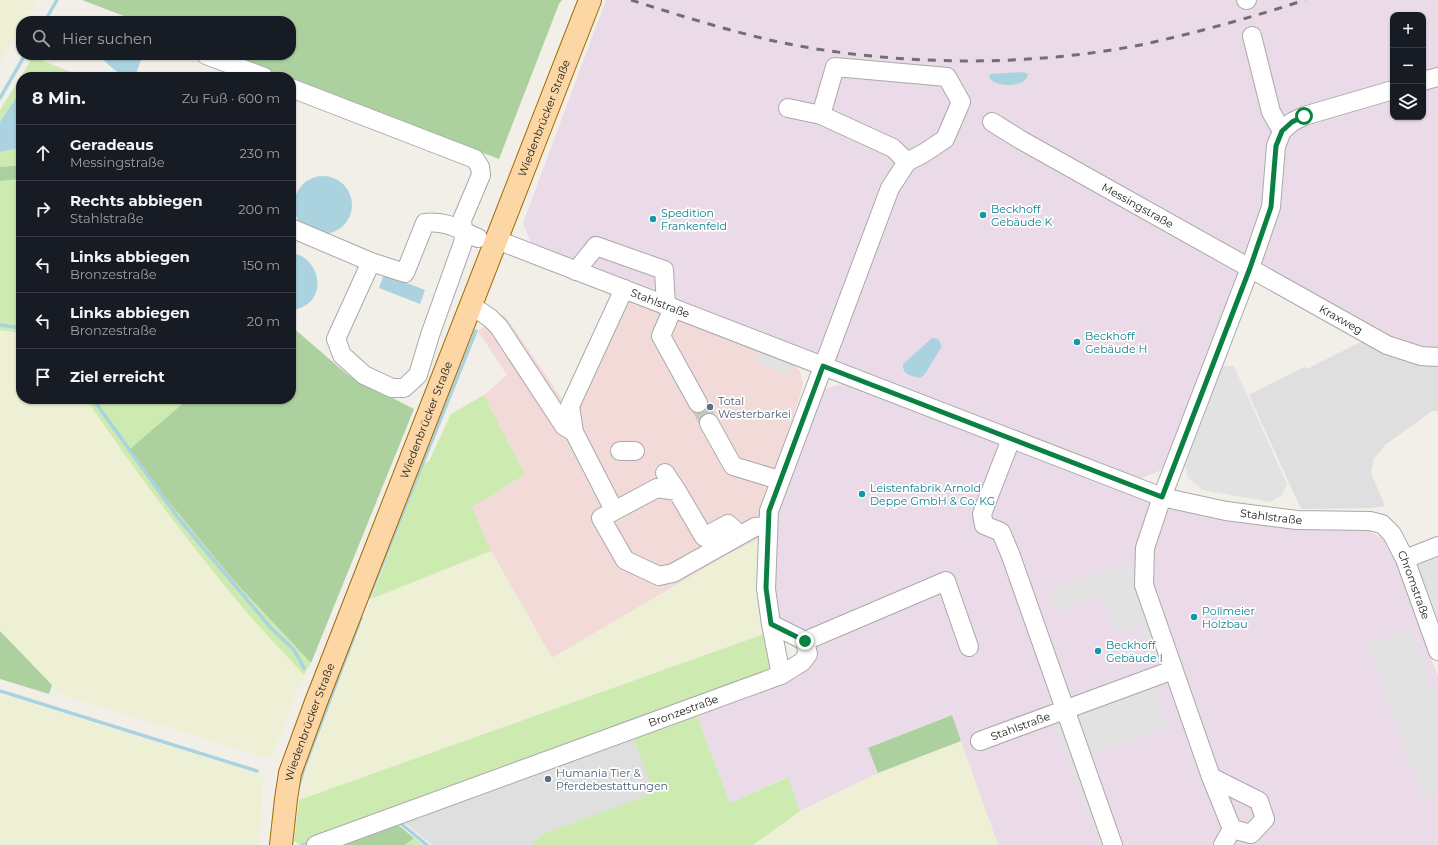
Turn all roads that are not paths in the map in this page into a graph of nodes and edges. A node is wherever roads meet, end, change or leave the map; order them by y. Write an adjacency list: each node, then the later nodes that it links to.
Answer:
1 (590, 0): 15 (main road, Wiedenbrücker Straße)
2 (1252, 36): 12 (street)
3 (219, 60): 4 (street)
4 (251, 72)
5 (1438, 77): 6 (street)
6 (1426, 81)
7 (296, 90): 15 (street)
8 (1390, 91): 12 (street)
9 (788, 108): 10 (street)
10 (821, 115): 13 (street); 13 (street)
11 (992, 122): 17 (street, Messingstraße)
12 (1282, 131): 17 (street)
13 (907, 162): 23 (street)
14 (296, 230): 16 (street)
15 (480, 237): 16 (street, Stahlstraße); 16 (street); 18 (street, Stahlstraße); 20 (main road, Wiedenbrücker Straße)
16 (371, 262)
17 (1250, 268): 22 (street, Kraxweg); 31 (street)
18 (576, 271): 19 (street, Stahlstraße); 21 (street)
19 (624, 289): 21 (street, Stahlstraße); 26 (street)
20 (471, 305): 26 (street); 48 (main road, Wiedenbrücker Straße)
21 (670, 307): 23 (street, Stahlstraße); 24 (street)
22 (1438, 357)
23 (823, 366): 27 (street, Stahlstraße); 29 (street)
24 (698, 403)
25 (709, 423): 29 (street)
26 (574, 432): 32 (street)
27 (1011, 439): 31 (street, Stahlstraße); 44 (street)
28 (665, 473): 30 (street)
29 (779, 480): 34 (street)
30 (677, 491): 32 (street); 35 (street)
31 (1162, 497): 33 (street, Stahlstraße); 42 (street)
32 (614, 510): 35 (street)
33 (1382, 524): 37 (street, Chromstraße)
34 (768, 526): 35 (street); 38 (street)
35 (740, 535)
36 (1438, 546): 37 (street)
37 (1405, 559): 41 (street, Chromstraße)
38 (771, 624): 39 (street); 43 (street)
39 (805, 641): 40 (street); 43 (street, Bronzestraße)
40 (969, 647)
41 (1438, 651)
42 (1173, 670): 44 (street, Stahlstraße); 46 (street)
43 (781, 675): 49 (street, Bronzestraße)
44 (1065, 710): 45 (street, Stahlstraße); 50 (street)
45 (980, 741)
46 (1211, 777): 47 (street); 47 (street)
47 (1232, 829): 51 (street)
48 (281, 845)
49 (316, 845)
50 (1113, 845)
51 (1223, 845)

